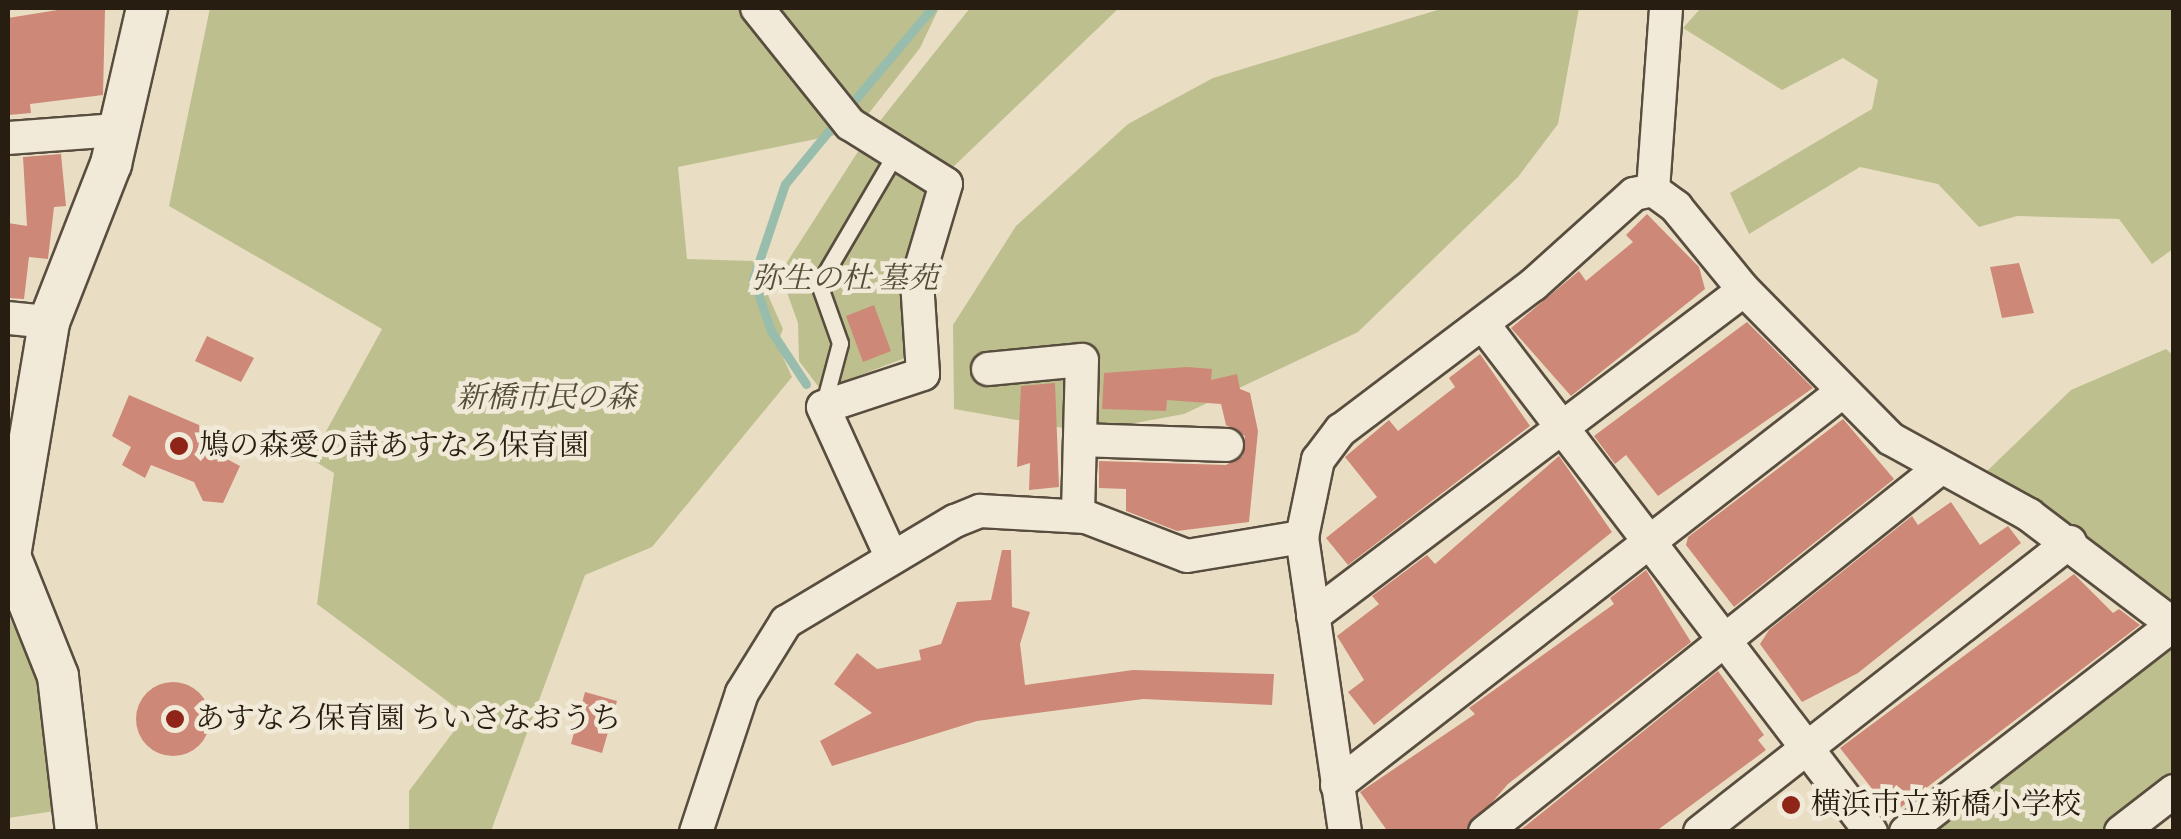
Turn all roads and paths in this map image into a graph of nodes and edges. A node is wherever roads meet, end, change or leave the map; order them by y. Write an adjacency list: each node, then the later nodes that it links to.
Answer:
1 (147, 8): 4 (street)
2 (757, 8): 6 (street)
3 (1666, 8): 7 (street)
4 (118, 130): 5 (street); 10 (street)
5 (8, 138)
6 (896, 152): 14 (lane); 14 (street)
7 (1653, 190): 8 (street); 11 (street)
8 (1744, 290): 13 (street); 15 (street)
9 (8, 318): 10 (street)
10 (50, 322): 30 (street)
11 (1482, 324): 15 (street); 20 (street)
12 (988, 369): 16 (street)
13 (1842, 392): 18 (street); 21 (street)
14 (823, 408): 23 (street)
15 (1564, 430): 21 (street); 24 (street)
16 (1080, 440): 17 (street); 19 (street)
17 (1226, 446)
18 (1939, 469): 22 (street); 26 (street)
19 (1078, 516): 20 (street); 23 (street)
20 (1302, 537): 24 (street)
21 (1647, 540): 26 (street); 28 (street)
22 (2070, 542): 25 (street); 27 (street)
23 (891, 556): 31 (street)
24 (1314, 616): 28 (street)
25 (2173, 625): 36 (street)
26 (1725, 642): 27 (street); 33 (street)
27 (1806, 748): 34 (street); 35 (street)
28 (1336, 785): 32 (street)
29 (2174, 791): 37 (street)
30 (76, 832)
31 (696, 832)
32 (1345, 832)
33 (1485, 832)
34 (1700, 832)
35 (1871, 832)
36 (1906, 832)
37 (2120, 832)

